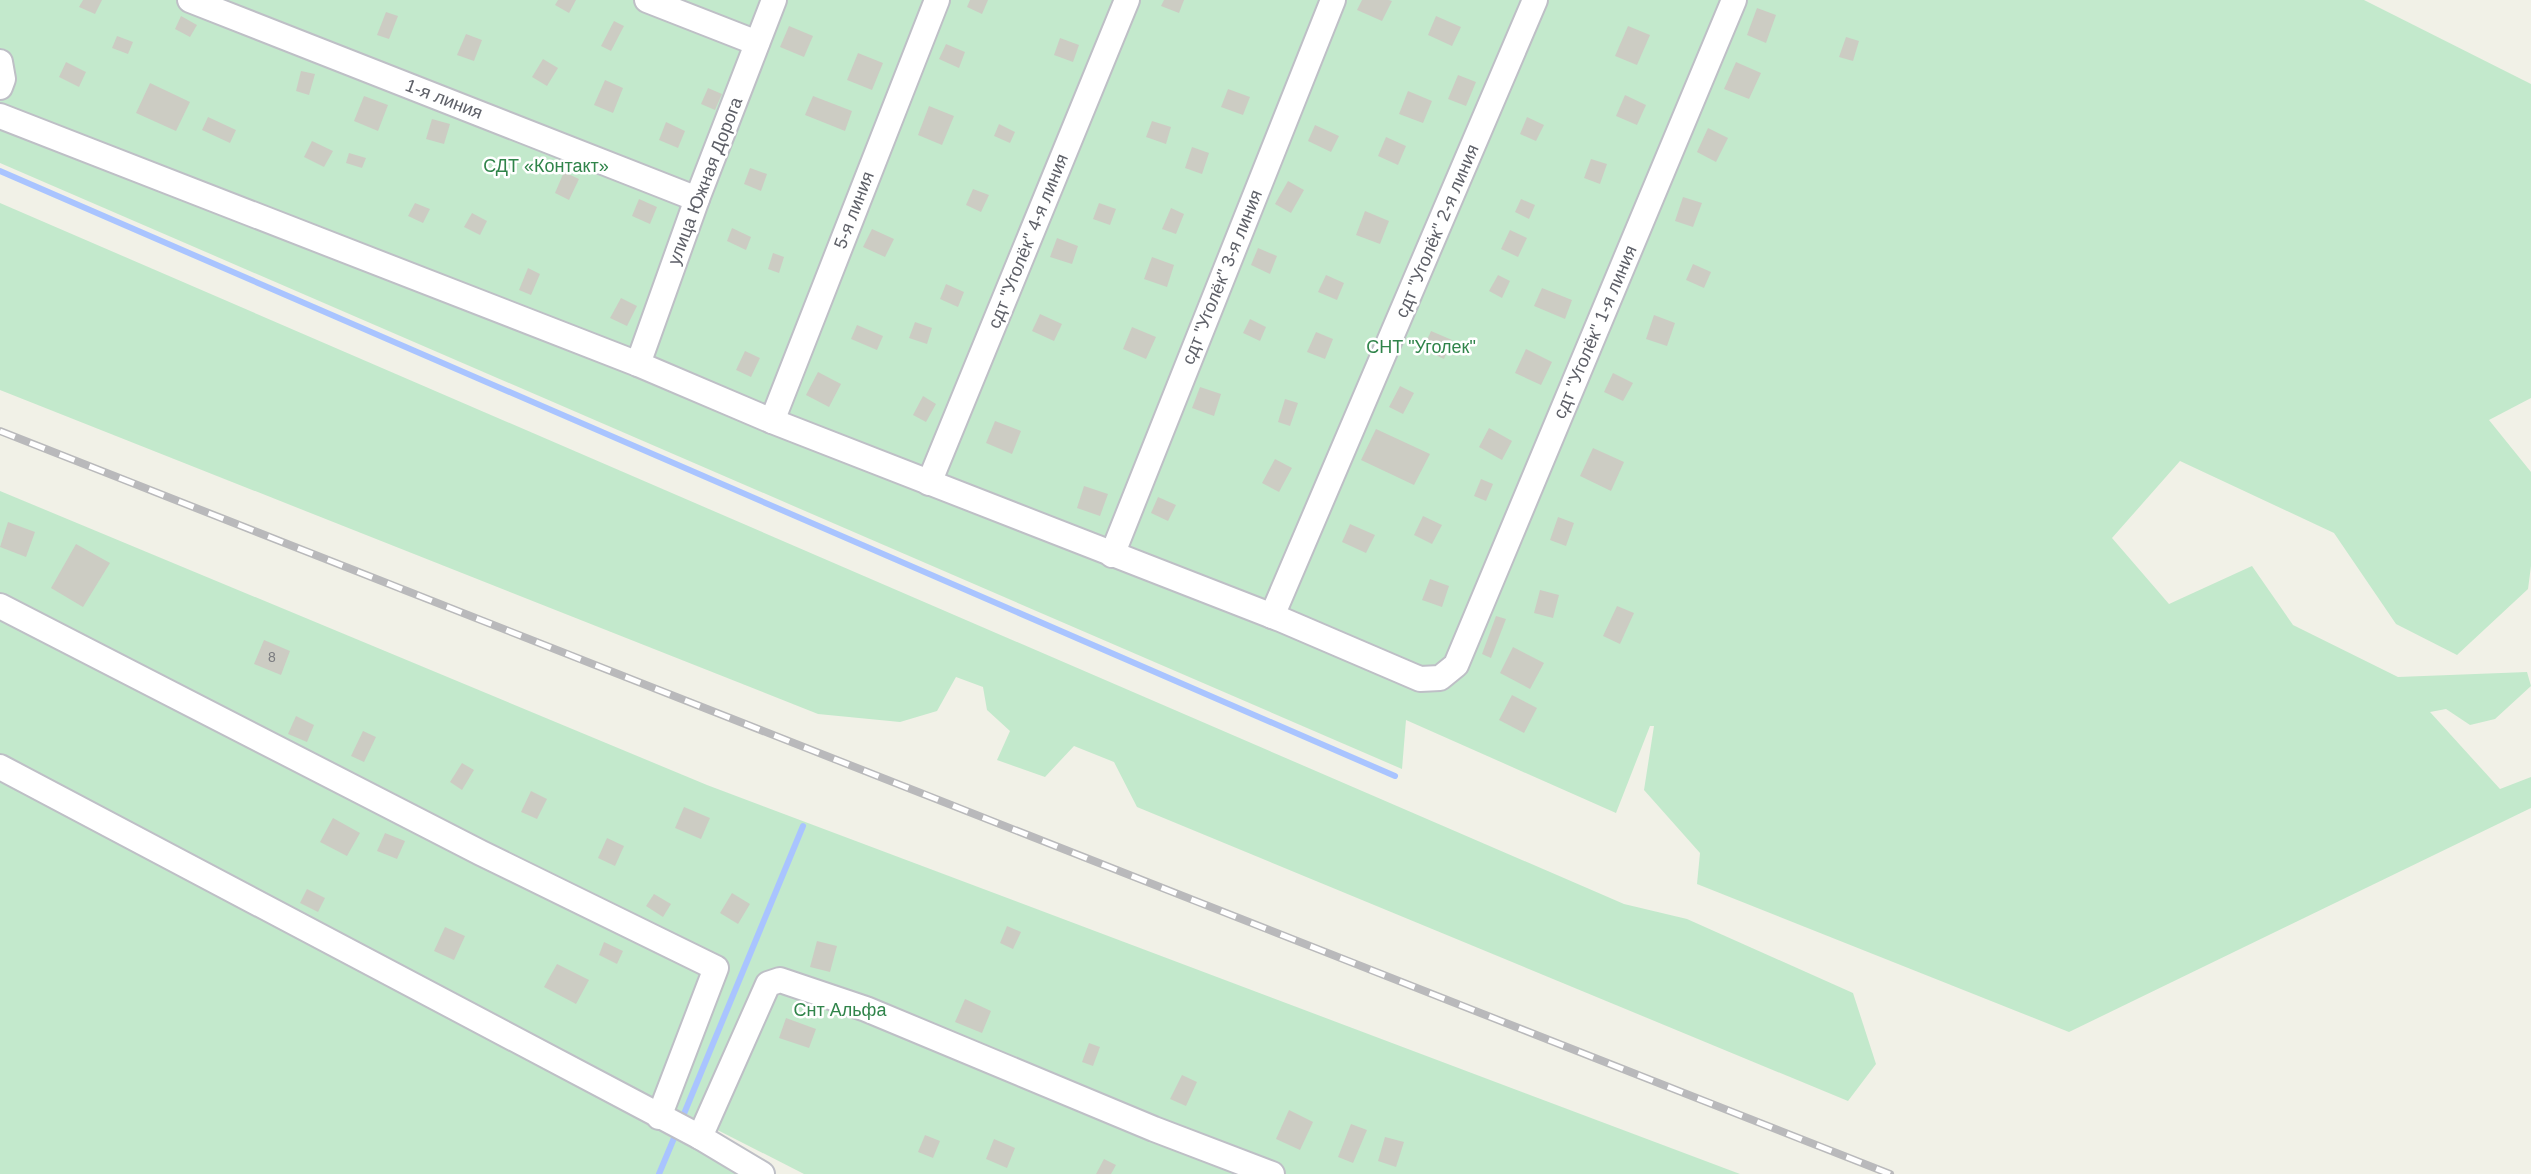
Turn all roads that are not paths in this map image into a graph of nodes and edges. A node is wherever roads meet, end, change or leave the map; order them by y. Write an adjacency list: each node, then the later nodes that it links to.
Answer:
1 (190, 0): 13 (street, 1-я линия)
2 (647, 0): 9 (street)
3 (774, 0): 9 (street, улица Южная Дорога)
4 (937, 0): 15 (street, 5-я линия)
5 (1127, 0): 16 (street, сдт "Уголёк" 4-я линия)
6 (1333, 0): 17 (street, сдт "Уголёк" 3-я линия)
7 (1535, 0): 19 (street, сдт "Уголёк" 2-я линия)
8 (1734, 0): 19 (street, сдт "Уголёк" 1-я линия)
9 (757, 43): 13 (street, улица Южная Дорога)
10 (0, 62): 11 (street)
11 (0, 87)
12 (0, 116): 14 (street)
13 (697, 199): 14 (street, улица Южная Дорога)
14 (638, 364): 15 (street)
15 (772, 421): 16 (street)
16 (929, 482): 17 (street)
17 (1112, 555): 19 (street)
18 (0, 606): 21 (street)
19 (1272, 616)
20 (0, 767): 21 (street)
21 (659, 1117): 22 (street)
22 (700, 1137): 23 (street); 24 (street)
23 (762, 1174)
24 (1272, 1174)

